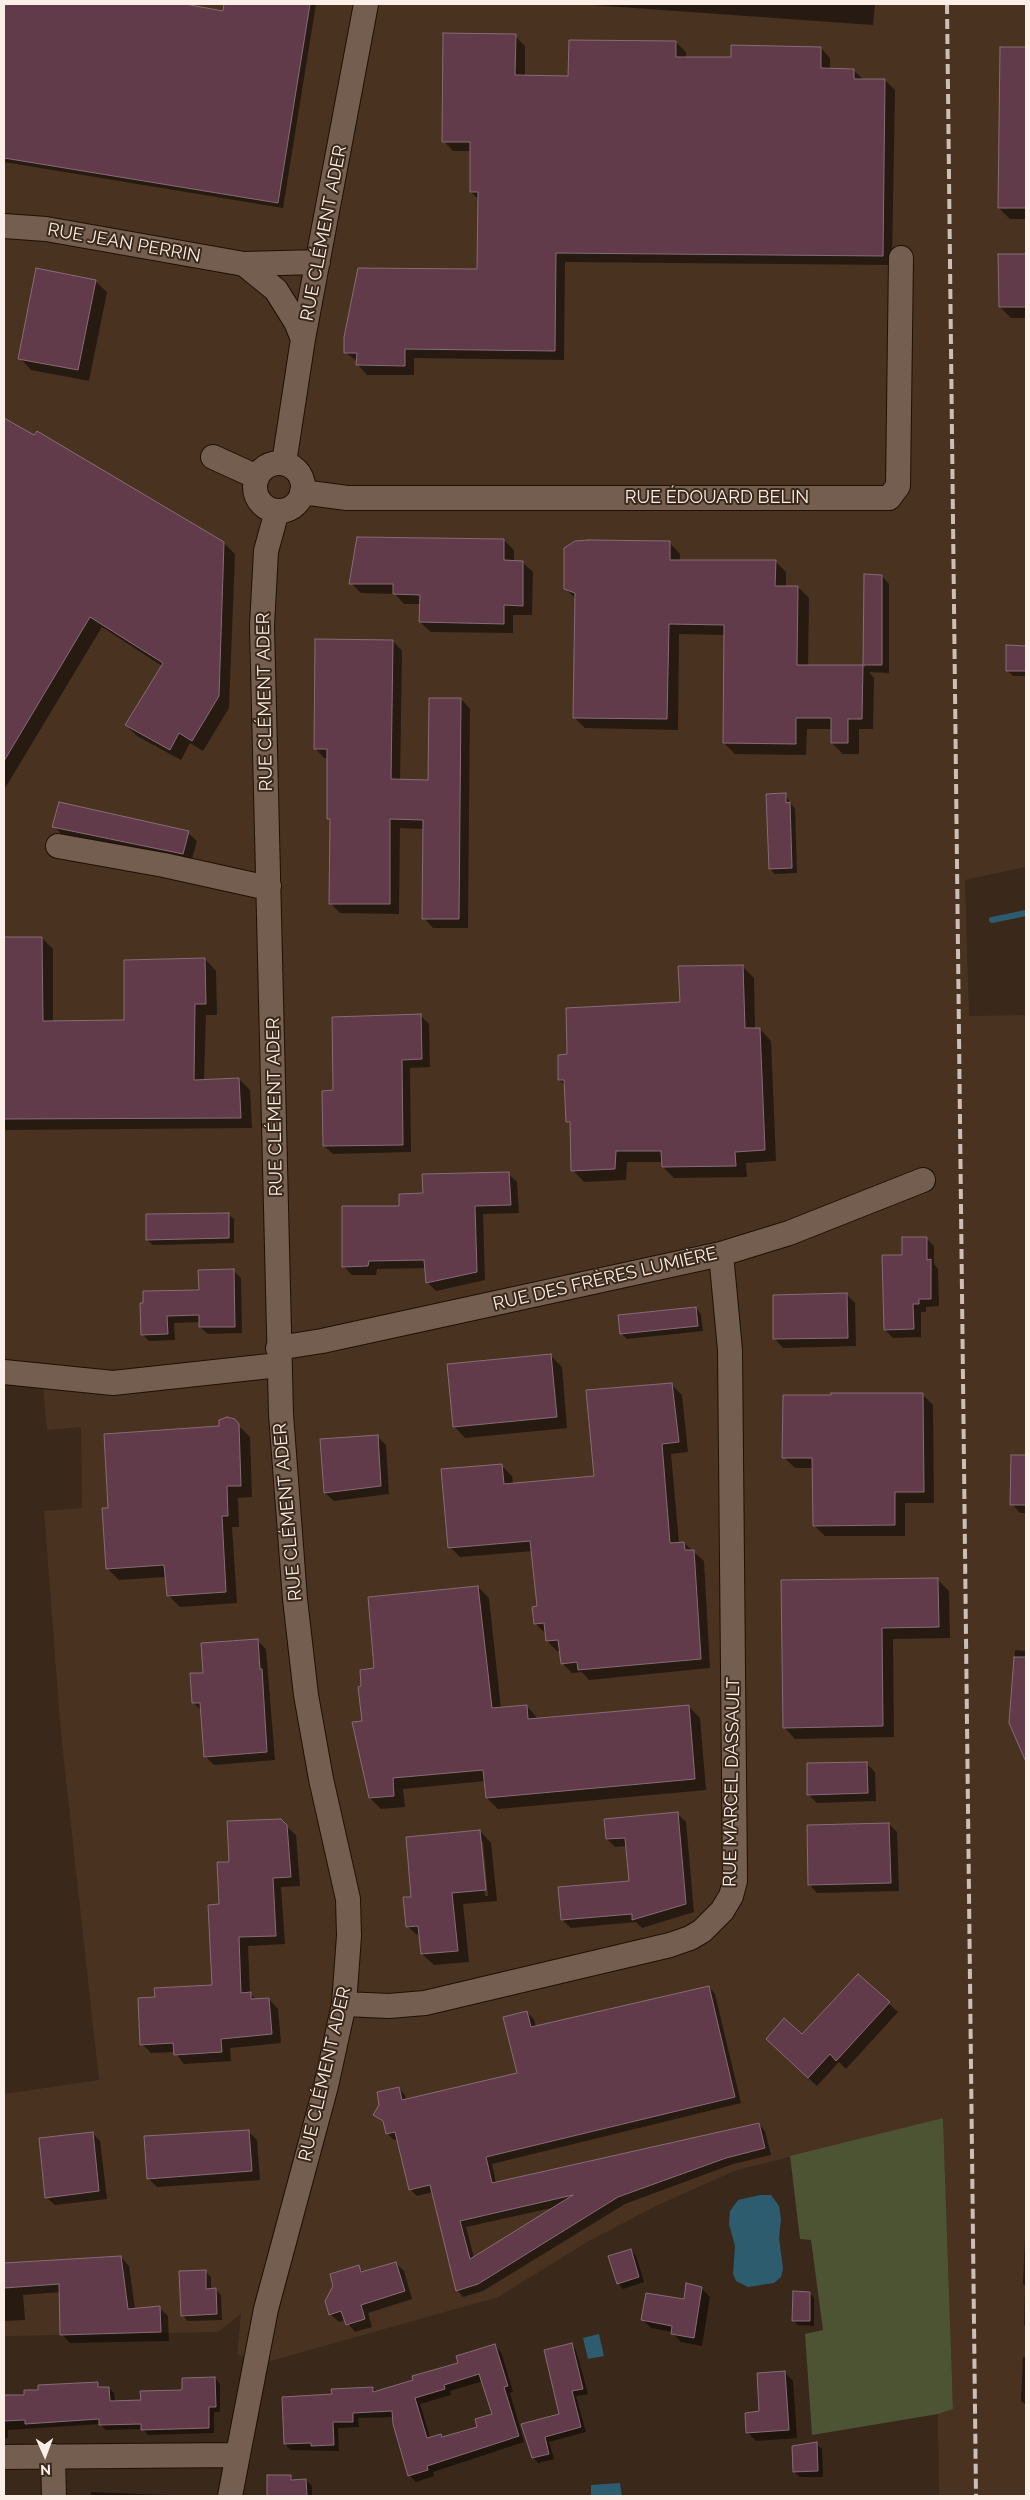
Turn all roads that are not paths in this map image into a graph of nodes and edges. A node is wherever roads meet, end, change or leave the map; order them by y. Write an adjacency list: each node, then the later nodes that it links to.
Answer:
1 (366, 4): 4 (street, RUE CLÉMENT ADER)
2 (4, 226): 5 (street, RUE JEAN PERRIN)
3 (901, 258): 10 (street, RUE ÉDOUARD BELIN)
4 (318, 262): 5 (street, RUE JEAN PERRIN); 6 (street, RUE CLÉMENT ADER)
5 (244, 264): 6 (street)
6 (303, 339): 8 (street, RUE CLÉMENT ADER)
7 (213, 457): 9 (street)
8 (284, 463): 9 (street); 10 (street)
9 (256, 477): 11 (street)
10 (302, 492): 11 (street)
11 (277, 511): 13 (street, RUE CLÉMENT ADER)
12 (58, 846): 13 (street)
13 (269, 886): 16 (street, RUE CLÉMENT ADER)
14 (923, 1180): 15 (street, RUE DES FRÈRES LUMIÈRE)
15 (721, 1254): 16 (street, RUE DES FRÈRES LUMIÈRE); 18 (street, RUE MARCEL DASSAULT)
16 (279, 1356): 17 (street, RUE DES FRÈRES LUMIÈRE); 18 (street, RUE CLÉMENT ADER)
17 (4, 1372)
18 (344, 2004): 19 (street, RUE CLÉMENT ADER)
19 (236, 2455): 20 (street); 23 (street, RUE CLÉMENT ADER)
20 (53, 2456): 21 (street); 22 (street)
21 (4, 2457)
22 (54, 2496)
23 (230, 2496)

